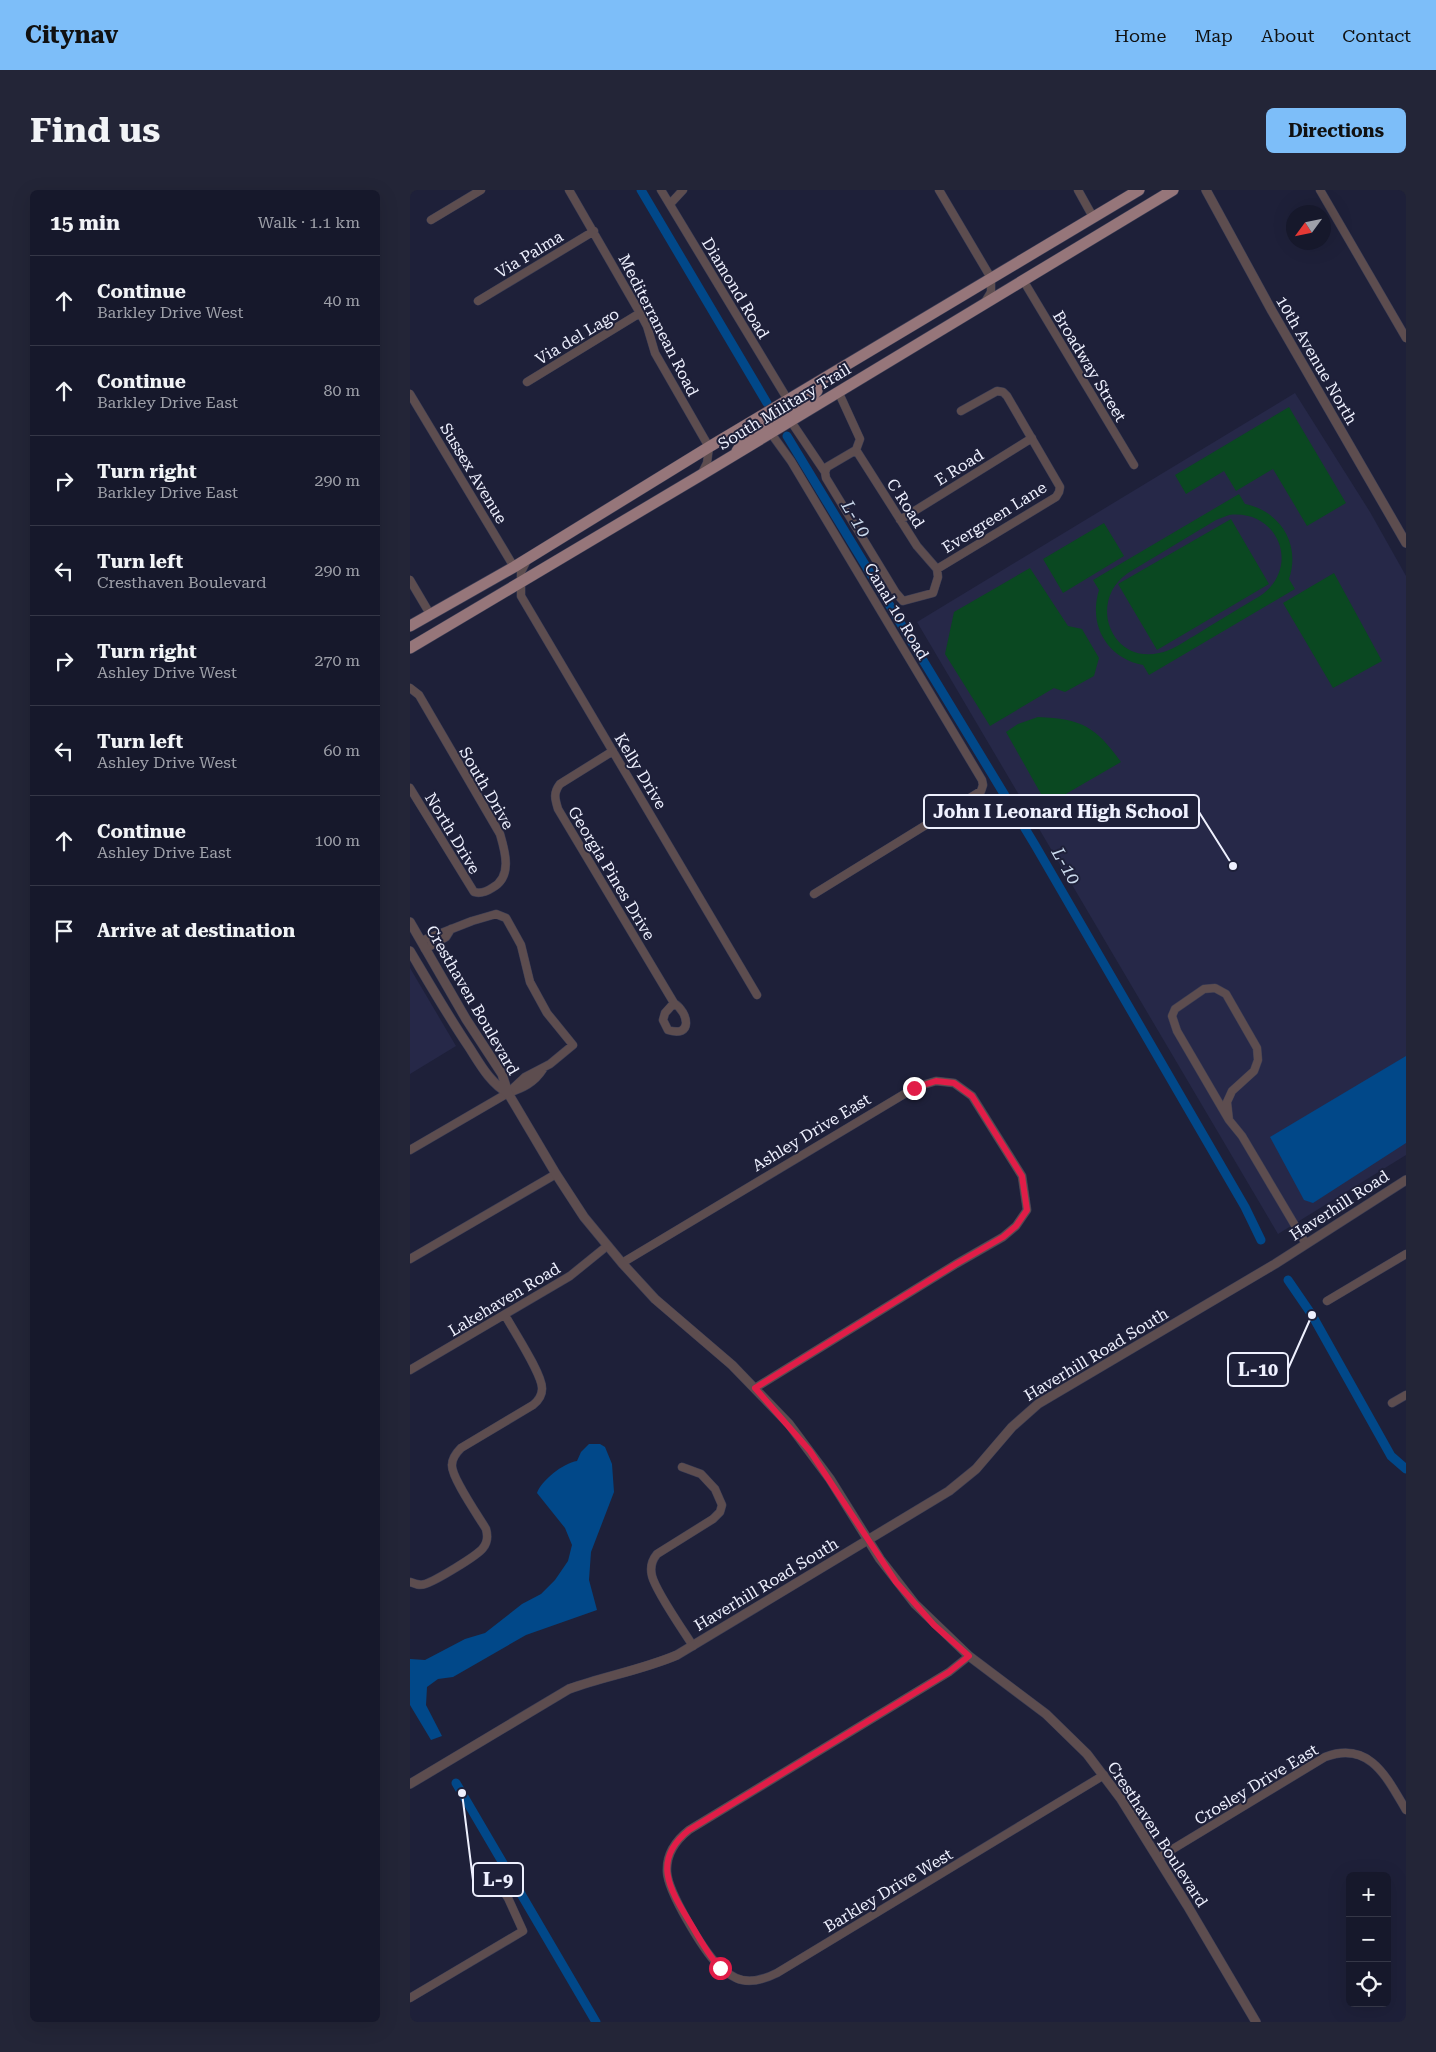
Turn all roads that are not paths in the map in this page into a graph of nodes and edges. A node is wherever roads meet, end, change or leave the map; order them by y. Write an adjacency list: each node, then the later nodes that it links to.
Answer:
1 (481, 190): 13 (street)
2 (569, 190): 14 (street, Mediterranean Road)
3 (662, 190): 11 (street, Diamond Road)
4 (683, 190): 11 (street)
5 (940, 190): 15 (street)
6 (1078, 190): 12 (street)
7 (1139, 190): 12 (main road, South Military Trail)
8 (1173, 190): 16 (main road, South Military Trail)
9 (1206, 190): 37 (street, 10th Avenue North)
10 (1320, 190): 20 (street)
11 (670, 204): 25 (street, Diamond Road)
12 (1094, 217): 15 (main road, South Military Trail)
13 (431, 220)
14 (594, 231): 17 (street, Via Palma); 19 (street, Mediterranean Road)
15 (991, 278): 18 (street); 22 (main road, South Military Trail)
16 (1023, 280): 18 (main road, South Military Trail); 33 (street, Broadway Street)
17 (478, 301)
18 (984, 304): 23 (main road, South Military Trail)
19 (640, 313): 21 (street, Via del Lago); 30 (street, Mediterranean Road)
20 (1406, 338)
21 (527, 382)
22 (818, 382): 25 (main road, South Military Trail); 32 (main road)
23 (838, 391): 27 (main road, South Military Trail); 31 (street)
24 (410, 394): 39 (street, Sussex Avenue)
25 (788, 400): 30 (main road, South Military Trail)
26 (961, 411): 29 (street, Evergreen Lane)
27 (790, 420): 28 (main road, South Military Trail); 34 (street)
28 (770, 432): 32 (main road, South Military Trail); 52 (street, Canal 10 Road)
29 (1032, 438): 36 (street, E Road); 40 (street, Evergreen Lane)
30 (709, 447): 35 (street); 38 (main road, South Military Trail)
31 (856, 450): 34 (street); 36 (street, C Road)
32 (736, 453): 35 (main road, South Military Trail)
33 (1134, 465)
34 (824, 472): 40 (street, Evergreen Lane)
35 (700, 475): 43 (main road, South Military Trail)
36 (900, 520): 40 (street, C Road)
37 (1406, 543)
38 (528, 558): 39 (main road, South Military Trail); 43 (street)
39 (514, 567): 42 (main road, South Military Trail)
40 (937, 569)
41 (410, 580): 45 (street)
42 (488, 582): 44 (main road); 45 (main road, South Military Trail)
43 (520, 582): 44 (main road, South Military Trail); 49 (street, Kelly Drive)
44 (483, 604): 47 (main road, South Military Trail)
45 (430, 614): 46 (main road, South Military Trail)
46 (410, 626)
47 (410, 648)
48 (410, 688): 51 (street, South Drive)
49 (613, 752): 56 (street, Kelly Drive); 57 (street, Georgia Pines Drive)
50 (410, 788): 51 (street, North Drive)
51 (474, 892)
52 (814, 894)
53 (410, 922): 54 (street, Cresthaven Boulevard)
54 (423, 945): 58 (street, Cresthaven Boulevard); 58 (street)
55 (410, 951): 58 (street, Cresthaven Boulevard)
56 (756, 995)
57 (674, 1003)
58 (508, 1093): 60 (street); 61 (street, Cresthaven Boulevard)
59 (1229, 1120): 59 (street); 63 (street)
60 (410, 1150)
61 (556, 1174): 64 (street, Cresthaven Boulevard); 67 (street)
62 (1406, 1180): 63 (street, Haverhill Road)
63 (1306, 1244): 66 (street, Haverhill Road)
64 (607, 1246): 68 (street, Cresthaven Boulevard); 70 (street, Lakehaven Road)
65 (1406, 1254): 69 (street)
66 (1289, 1255): 76 (street, Haverhill Road South)
67 (410, 1258)
68 (622, 1263): 72 (street, Cresthaven Boulevard); 72 (street, Ashley Drive East)
69 (1328, 1300)
70 (505, 1315): 71 (street, Lakehaven Road); 77 (street)
71 (410, 1370)
72 (755, 1388): 76 (street, Cresthaven Boulevard)
73 (1406, 1394): 74 (street)
74 (1392, 1403)
75 (682, 1466): 78 (street)
76 (868, 1540): 78 (street, Haverhill Road South); 79 (street, Cresthaven Boulevard)
77 (411, 1583)
78 (693, 1646): 81 (street, Haverhill Road South)
79 (969, 1656): 80 (street, Cresthaven Boulevard); 80 (street, Barkley Drive West)
80 (1104, 1775): 83 (street, Cresthaven Boulevard)
81 (410, 1784)
82 (1406, 1810): 83 (street, Crosley Drive East)
83 (1158, 1858): 86 (street, Cresthaven Boulevard)
84 (489, 1868): 85 (street)
85 (410, 1998)
86 (1256, 2022)

